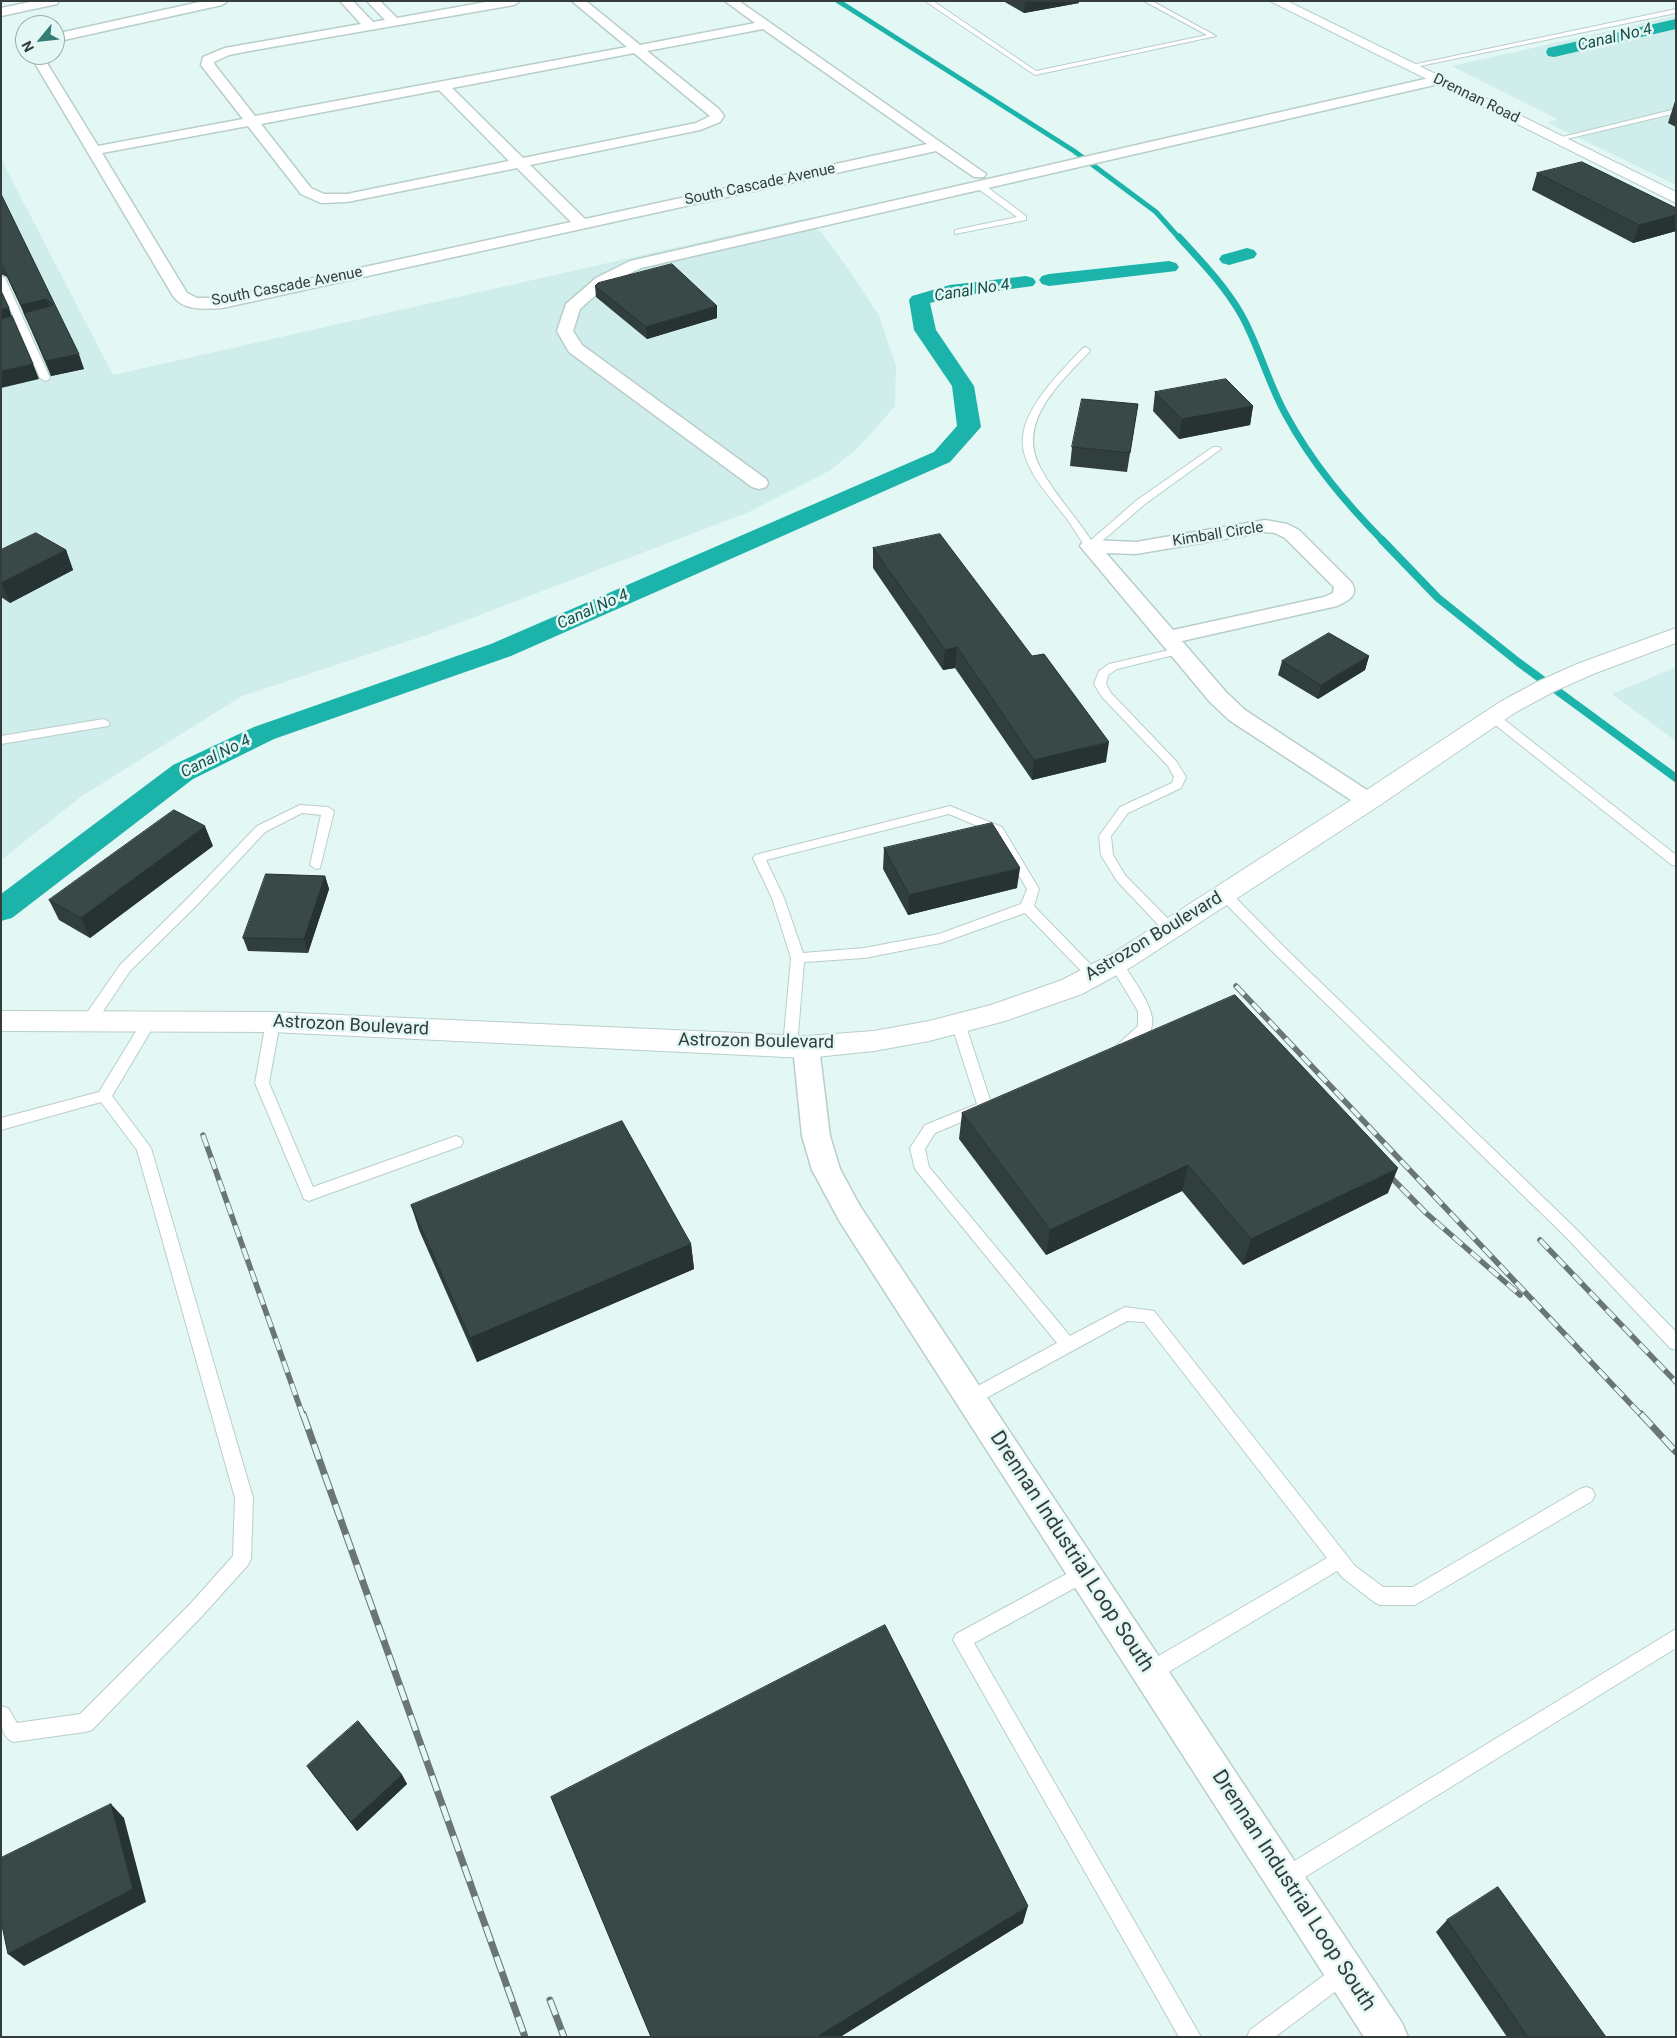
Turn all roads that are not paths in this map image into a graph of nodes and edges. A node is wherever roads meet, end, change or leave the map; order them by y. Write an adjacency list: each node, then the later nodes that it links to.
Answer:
1 (53, 1): 12 (street)
2 (222, 1): 16 (street)
3 (346, 1): 14 (street)
4 (373, 1): 13 (street)
5 (514, 1): 13 (street)
6 (578, 1): 17 (street)
7 (731, 1): 15 (street)
8 (928, 1): 9 (lane)
9 (1146, 1)
10 (1276, 1): 19 (main road, Drennan Road)
11 (1676, 11): 19 (lane)
12 (1, 12)
13 (394, 22): 14 (street)
14 (370, 26): 23 (street)
15 (766, 26): 17 (street); 27 (street)
16 (65, 36)
17 (638, 49): 21 (street); 29 (street)
18 (42, 65): 28 (street, South Cascade Avenue)
19 (1410, 66): 20 (main road, Drennan Road)
20 (1438, 80): 26 (main road, Drennan Road); 30 (street)
21 (442, 86): 23 (street); 29 (street)
22 (1676, 111): 24 (lane)
23 (252, 122): 28 (street); 29 (street)
24 (1627, 123): 25 (lane); 26 (lane)
25 (1637, 127)
26 (1558, 139): 31 (main road, Drennan Road)
27 (938, 146): 30 (street); 32 (street, South Cascade Avenue)
28 (93, 151): 32 (street, South Cascade Avenue)
29 (520, 162): 32 (street)
30 (980, 180): 33 (lane); 38 (street)
31 (1676, 198)
32 (582, 224)
33 (958, 232)
34 (1, 278): 36 (lane)
35 (1086, 350): 39 (lane)
36 (45, 378)
37 (1216, 449): 39 (lane)
38 (759, 483)
39 (1090, 546): 41 (street); 41 (street, Kimball Circle)
40 (1676, 635): 42 (main road, Astrozon Boulevard)
41 (1173, 645): 45 (street); 50 (lane)
42 (1500, 712): 45 (main road, Astrozon Boulevard); 46 (lane)
43 (104, 723): 44 (lane)
44 (1, 740)
45 (1368, 802): 48 (main road, Astrozon Boulevard)
46 (1676, 862)
47 (316, 865): 54 (lane)
48 (1224, 894): 50 (main road, Astrozon Boulevard); 65 (lane)
49 (1027, 907): 51 (lane); 51 (lane); 52 (lane)
50 (1170, 929): 52 (main road, Astrozon Boulevard)
51 (798, 958): 58 (lane)
52 (1104, 969): 57 (main road, Astrozon Boulevard); 59 (lane)
53 (1, 1021): 54 (main road, Astrozon Boulevard)
54 (89, 1021): 55 (main road, Astrozon Boulevard)
55 (149, 1022): 56 (main road, Astrozon Boulevard); 60 (lane)
56 (273, 1022): 58 (main road, Astrozon Boulevard); 64 (lane)
57 (958, 1023): 58 (main road, Astrozon Boulevard); 62 (lane)
58 (798, 1047): 67 (street, Drennan Industrial Loop South)
59 (1110, 1052)
60 (104, 1096): 63 (lane); 73 (lane)
61 (1002, 1098): 62 (lane)
62 (984, 1106): 66 (lane)
63 (1, 1124)
64 (456, 1142)
65 (1676, 1343)
66 (1068, 1345): 67 (lane); 69 (lane)
67 (971, 1398): 70 (street, Drennan Industrial Loop South)
68 (1586, 1495): 69 (lane)
69 (1340, 1560): 72 (lane)
70 (1085, 1573): 72 (street, Drennan Industrial Loop South); 76 (lane)
71 (1676, 1638): 74 (lane)
72 (1150, 1672): 74 (street, Drennan Industrial Loop South)
73 (1, 1715)
74 (1284, 1879): 75 (street, Drennan Industrial Loop South)
75 (1346, 1972): 77 (lane); 78 (street, Drennan Industrial Loop South)
76 (1191, 2037)
77 (1258, 2037)
78 (1388, 2037)

